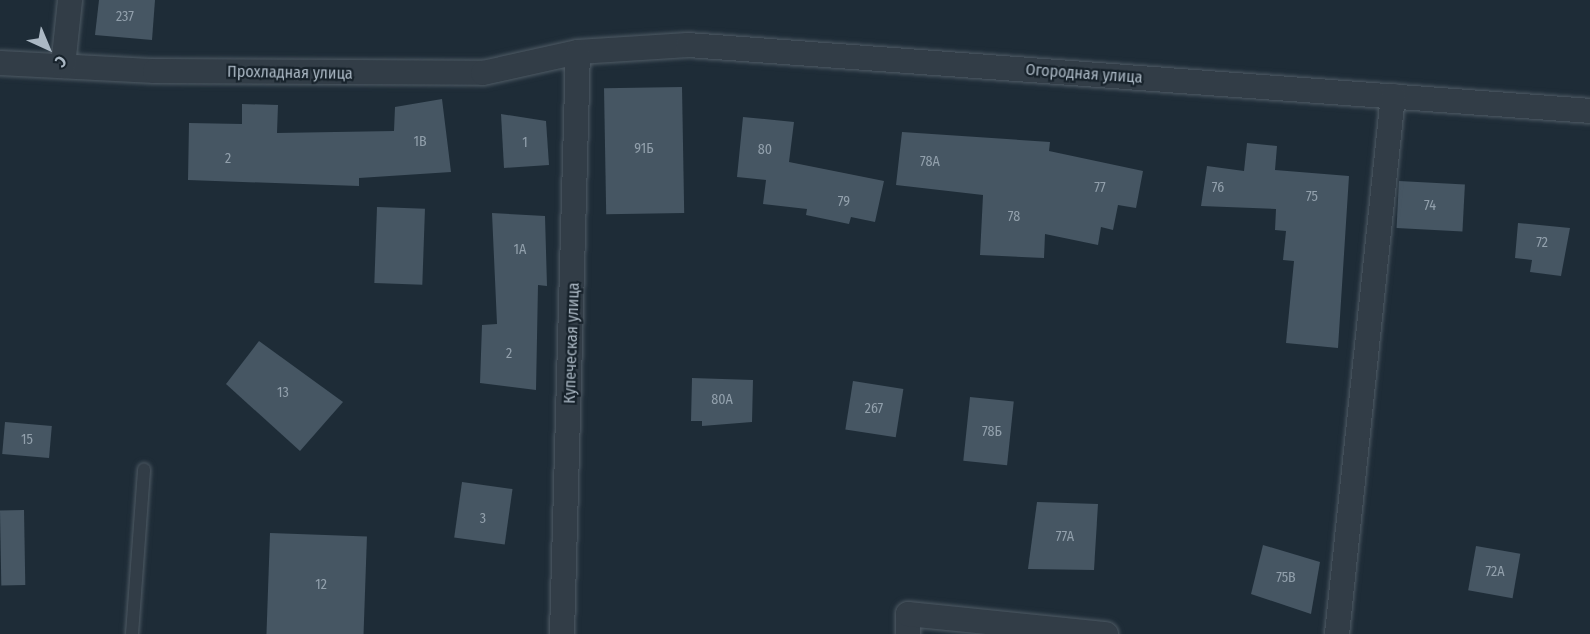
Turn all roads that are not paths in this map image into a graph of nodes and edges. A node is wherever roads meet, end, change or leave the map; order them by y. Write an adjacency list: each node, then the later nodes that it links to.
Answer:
1 (70, 0): 4 (street)
2 (578, 52): 4 (street, Прохладная улица); 5 (street, Огородная улица); 9 (street, Купеческая улица)
3 (0, 63): 4 (street, Прохладная улица)
4 (63, 66)
5 (1393, 96): 6 (street, Огородная улица); 12 (street)
6 (1590, 111)
7 (144, 469): 8 (lane)
8 (132, 634)
9 (562, 634)
10 (908, 634): 11 (street)
11 (1107, 634)
12 (1337, 634)

